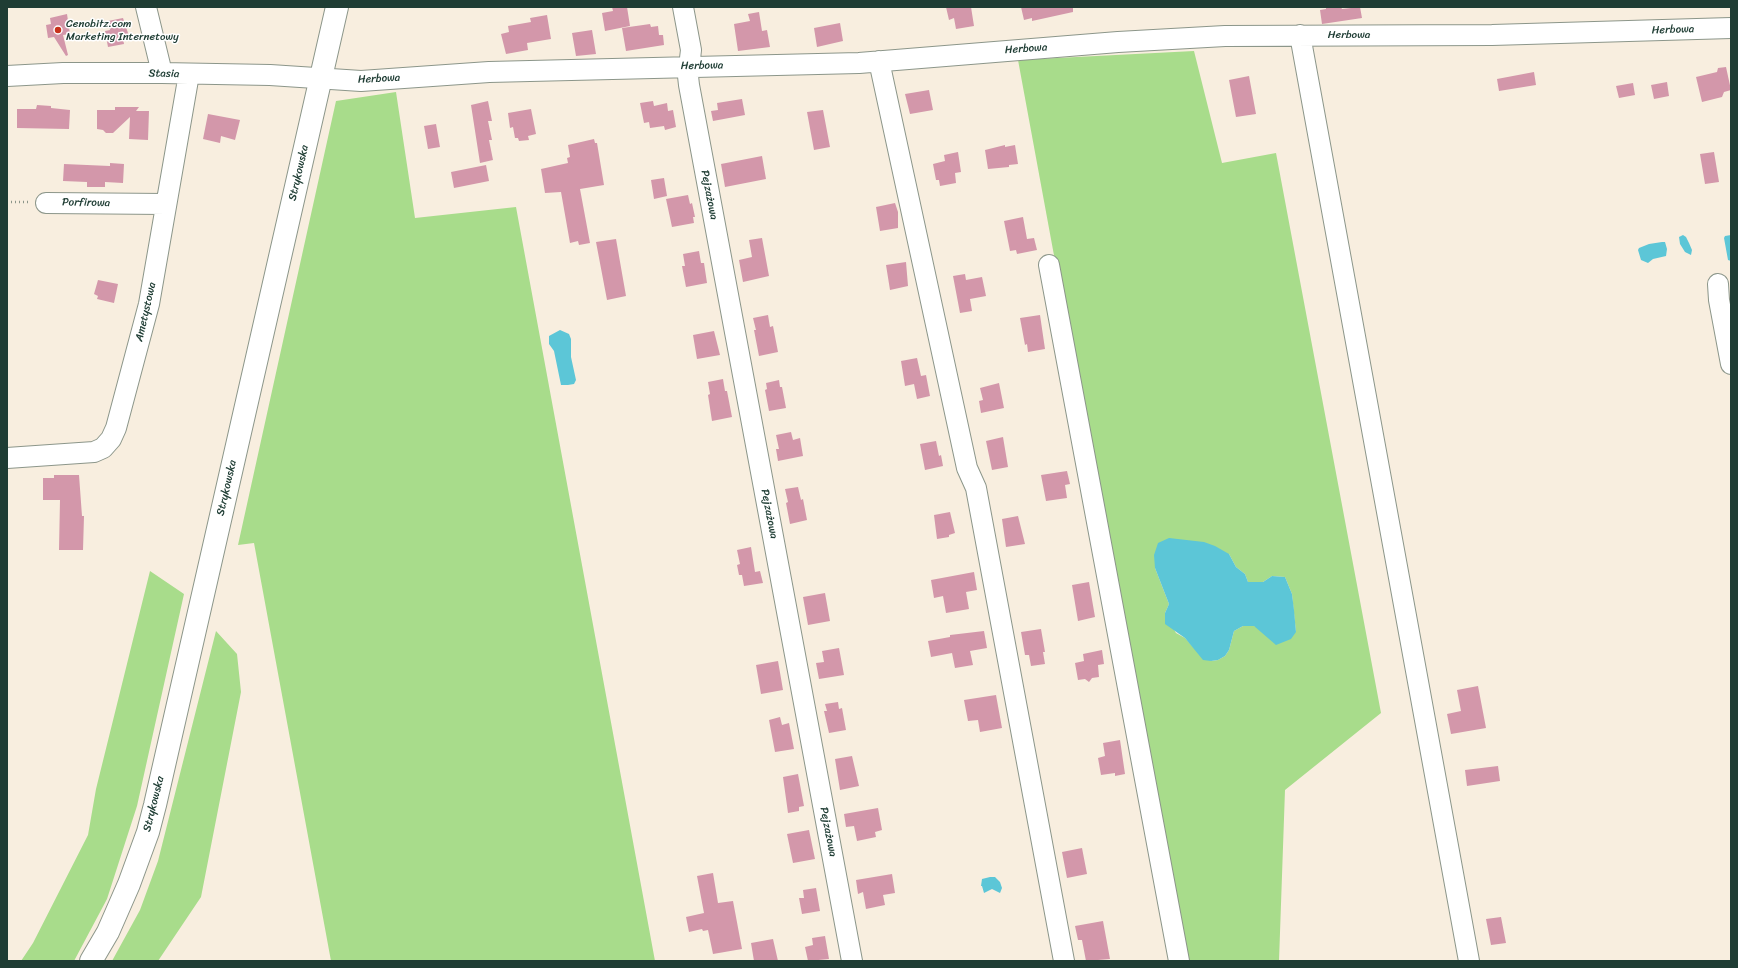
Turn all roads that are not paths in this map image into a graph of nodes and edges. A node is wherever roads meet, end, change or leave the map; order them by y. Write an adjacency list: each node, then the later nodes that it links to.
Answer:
1 (146, 7): 8 (street)
2 (337, 7): 11 (main road, Strykowska)
3 (683, 7): 7 (street, Pejzażowa)
4 (1731, 28): 5 (street, Herbowa)
5 (1300, 35): 6 (street, Herbowa); 22 (street)
6 (879, 61): 7 (street, Herbowa); 20 (street)
7 (689, 66): 11 (street, Herbowa); 19 (street, Pejzażowa)
8 (162, 73): 9 (street, Stasia); 10 (street, Stasia)
9 (189, 74): 11 (street, Stasia); 13 (street, Ametystowa)
10 (7, 76)
11 (321, 79): 18 (main road, Strykowska)
12 (46, 203): 13 (street, Porfirowa)
13 (166, 204): 17 (street, Ametystowa)
14 (1049, 265): 21 (street)
15 (1718, 284): 16 (street)
16 (1731, 364)
17 (7, 458)
18 (91, 961)
19 (852, 961)
20 (1064, 961)
21 (1179, 961)
22 (1468, 961)

